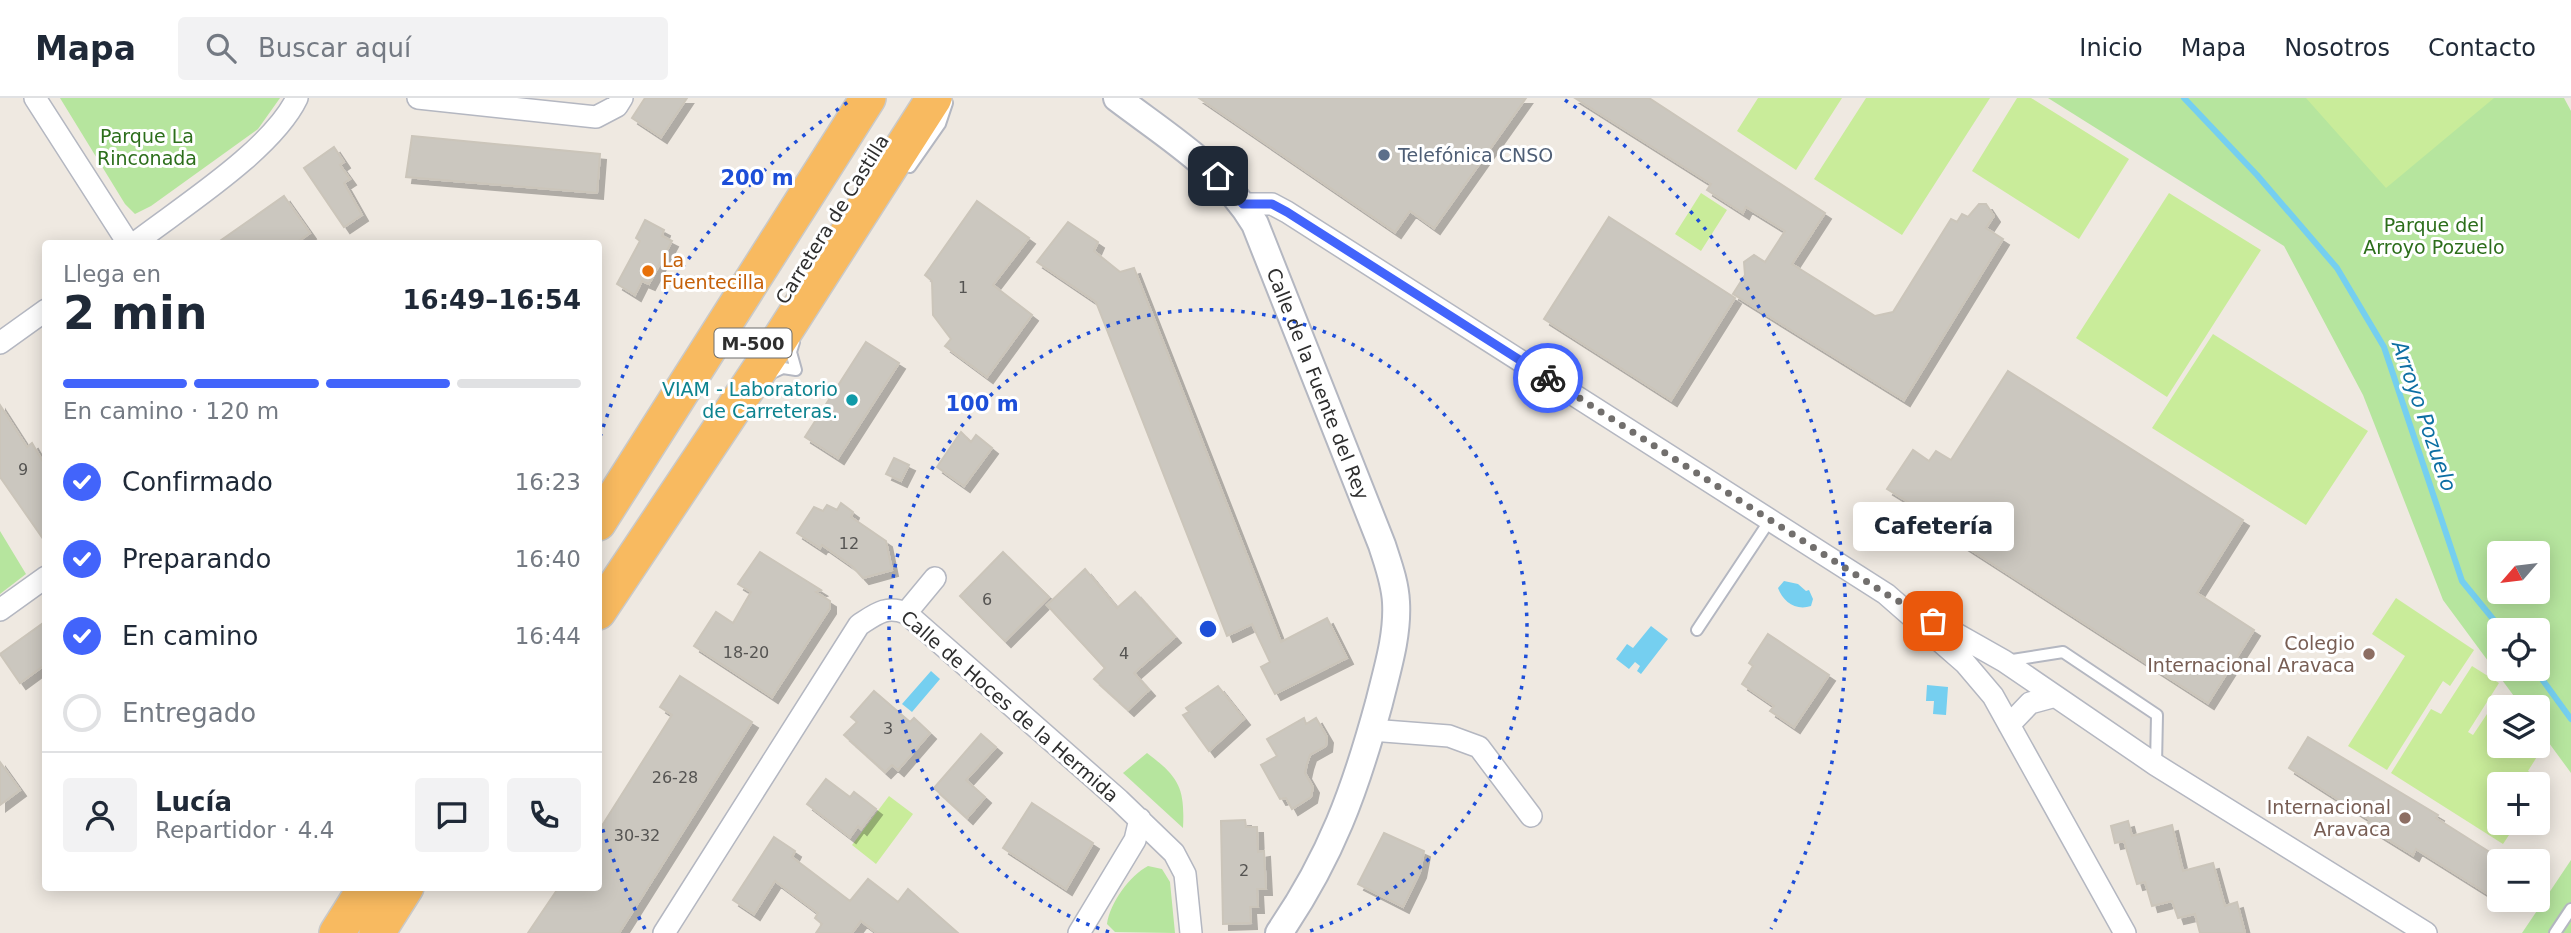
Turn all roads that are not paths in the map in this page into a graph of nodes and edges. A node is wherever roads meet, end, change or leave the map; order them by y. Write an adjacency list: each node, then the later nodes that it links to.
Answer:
1 (35, 98): 14 (street)
2 (297, 98): 15 (street)
3 (418, 98): 10 (street)
4 (622, 98): 10 (street)
5 (850, 98): 16 (highway, M-500)
6 (868, 98): 16 (highway, Carretera de Castilla / M-500)
7 (908, 98): 23 (highway, Carretera de Castilla / M-500)
8 (934, 98): 25 (highway, M-500)
9 (947, 98): 12 (lane)
10 (474, 101)
11 (1130, 102): 13 (street, Calle de la Fuente del Rey)
12 (901, 180)
13 (1243, 204): 20 (street); 32 (street, Calle de la Fuente del Rey)
14 (126, 240)
15 (139, 240)
16 (733, 312): 19 (highway, Carretera de Castilla / M-500)
17 (42, 313): 18 (street)
18 (0, 343)
19 (602, 517)
20 (1770, 520): 24 (street); 28 (lane)
21 (935, 578): 27 (street)
22 (42, 580): 26 (street)
23 (602, 582)
24 (1886, 594): 29 (street); 31 (street)
25 (602, 606)
26 (0, 610)
27 (906, 613): 35 (street, Calle de Hoces de la Hermida); 41 (street, Calle de Hoces de la Hermida)
28 (1697, 630)
29 (2004, 661): 30 (street); 33 (lane)
30 (2052, 697): 31 (street); 33 (street)
31 (2010, 725): 45 (street)
32 (1371, 730): 34 (street); 44 (street, Calle de la Fuente del Rey)
33 (2156, 765): 46 (street)
34 (1531, 816)
35 (1140, 819): 42 (street); 43 (street, Calle de Hoces de la Hermida)
36 (363, 891): 39 (highway)
37 (403, 891): 40 (highway)
38 (2571, 909): 47 (lane)
39 (337, 933)
40 (377, 933)
41 (664, 933)
42 (1079, 933)
43 (1191, 933)
44 (1279, 933)
45 (2125, 933)
46 (2426, 933)
47 (2555, 933)

